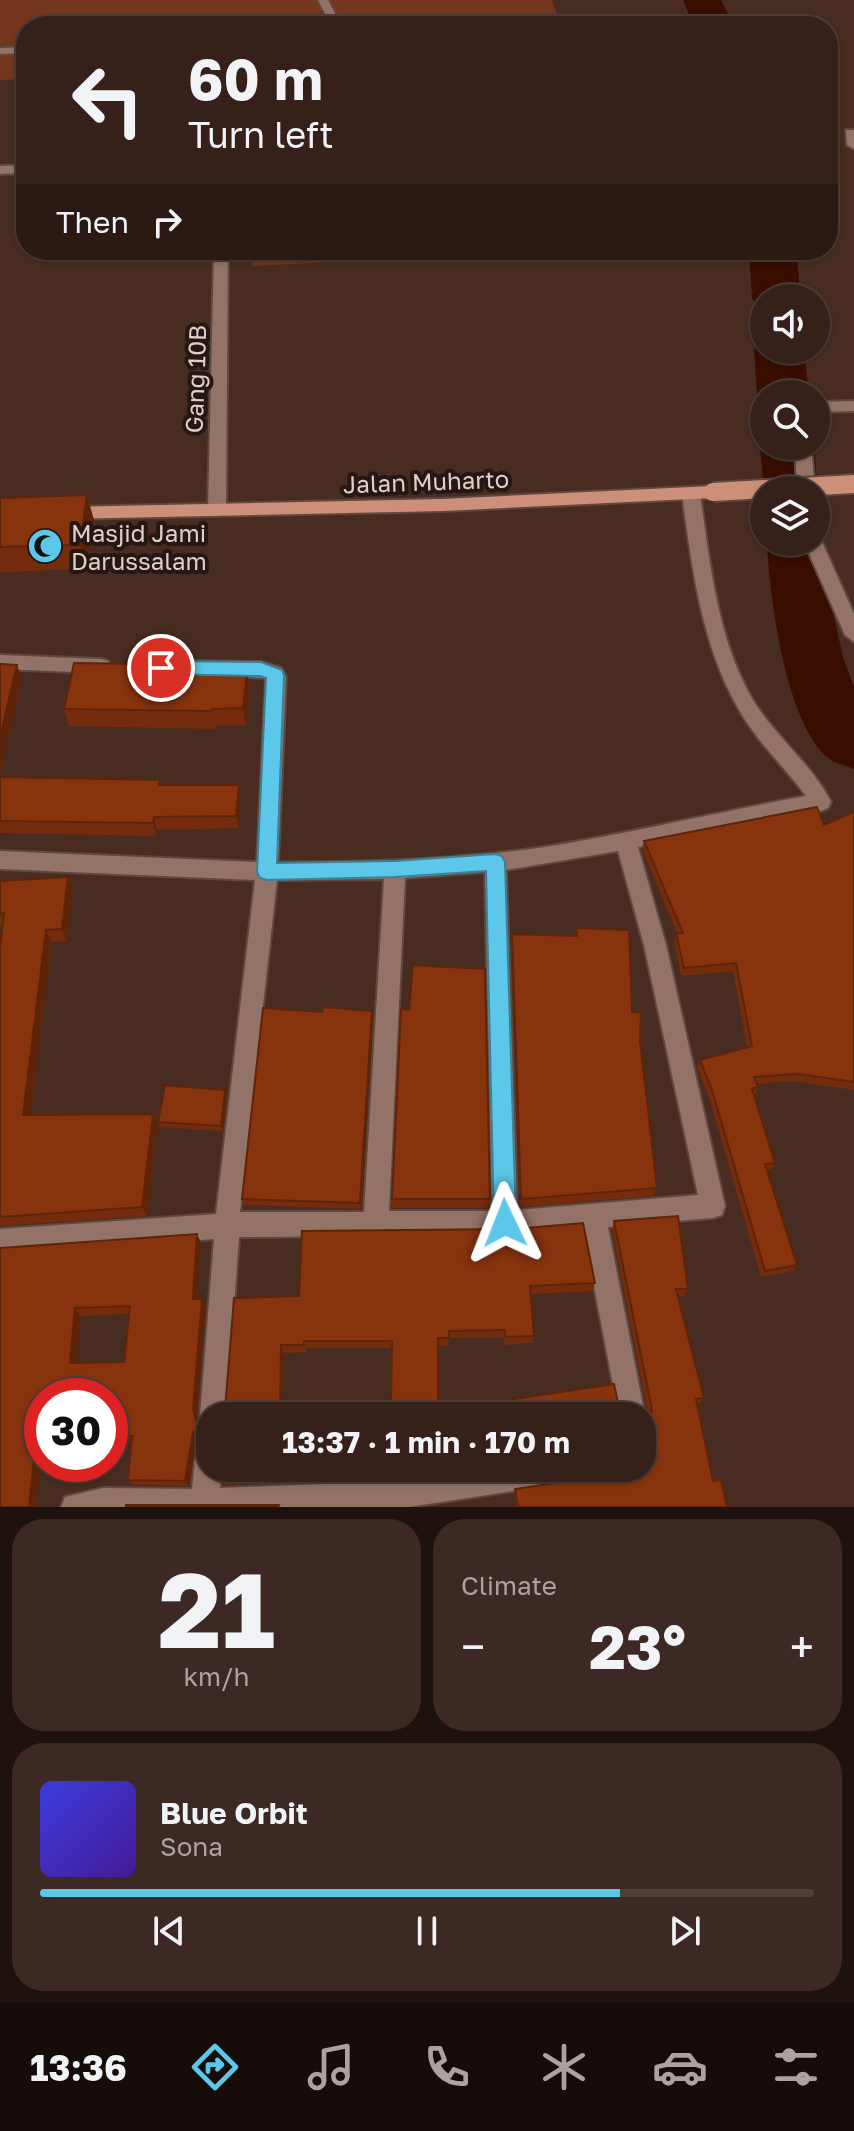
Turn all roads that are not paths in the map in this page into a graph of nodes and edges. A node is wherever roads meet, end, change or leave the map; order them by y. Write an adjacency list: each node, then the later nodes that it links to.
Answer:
1 (221, 260): 6 (street, Gang 10B)
2 (854, 406): 3 (street)
3 (830, 407)
4 (854, 484): 5 (main road, Jalan Muharto, bridge)
5 (691, 494): 6 (main road, Jalan Muharto); 13 (street)
6 (217, 510): 7 (main road, Jalan Muharto)
7 (44, 513)
8 (819, 556): 9 (street)
9 (854, 635)
10 (0, 662): 11 (street)
11 (126, 667)
12 (170, 668): 17 (street)
13 (625, 840): 15 (street); 18 (street)
14 (0, 860): 17 (street)
15 (495, 862): 16 (street); 20 (street)
16 (395, 869): 17 (street); 19 (street)
17 (267, 872): 21 (street)
18 (593, 1216): 20 (street); 24 (street)
19 (376, 1223): 20 (street); 21 (street)
20 (505, 1223)
21 (229, 1225): 22 (street); 23 (street)
22 (0, 1242)
23 (214, 1402)
24 (629, 1402)
25 (207, 1482): 27 (street)
26 (481, 1482): 27 (street)
27 (205, 1503): 28 (street)
28 (75, 1507)

